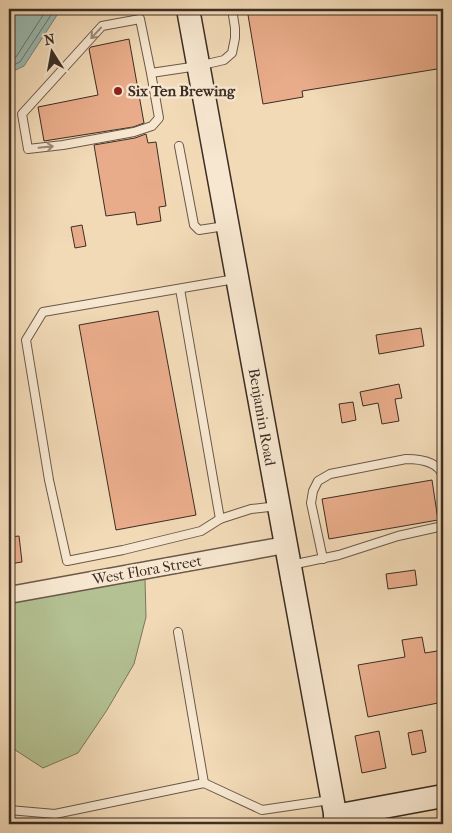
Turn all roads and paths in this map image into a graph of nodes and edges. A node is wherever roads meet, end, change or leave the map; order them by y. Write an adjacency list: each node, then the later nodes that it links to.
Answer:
1 (188, 9): 3 (street, Benjamin Road)
2 (232, 9): 3 (lane)
3 (198, 66): 4 (lane); 6 (street, Benjamin Road)
4 (151, 73): 4 (lane, one-way to 4)
5 (179, 146): 6 (lane)
6 (227, 226): 7 (street, Benjamin Road)
7 (237, 279): 8 (lane); 10 (street, Benjamin Road)
8 (180, 289): 11 (lane); 11 (lane)
9 (443, 476): 14 (lane)
10 (278, 506): 11 (lane); 13 (street, Benjamin Road)
11 (220, 519)
12 (443, 526): 14 (lane)
13 (287, 555): 14 (lane); 15 (street, West Flora Street); 20 (street, Benjamin Road)
14 (323, 558)
15 (9, 595)
16 (178, 632): 17 (lane)
17 (204, 784): 19 (lane); 20 (lane)
18 (443, 796): 20 (street)
19 (9, 810)
20 (335, 813)

